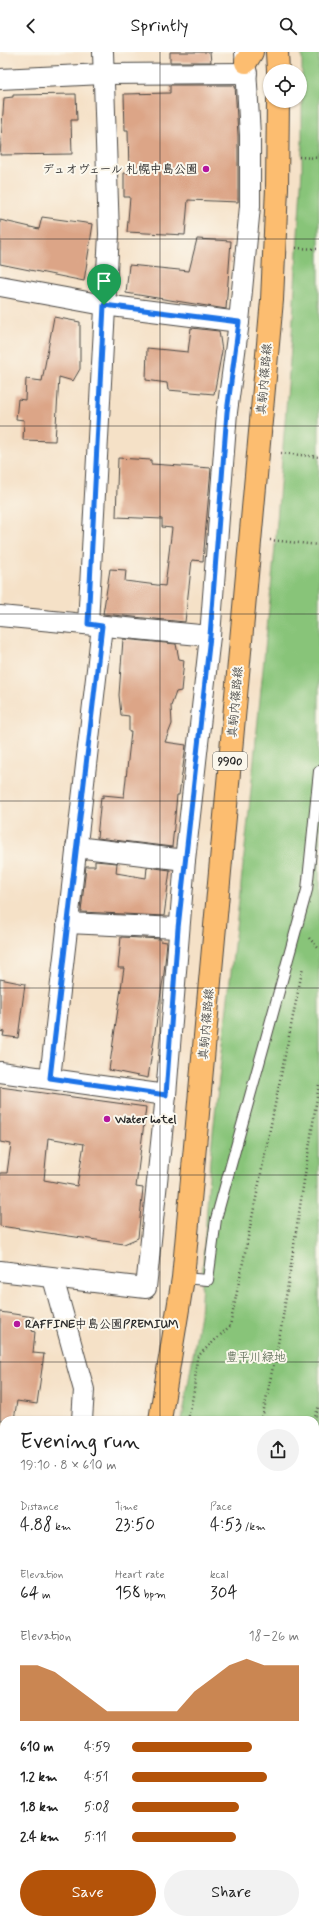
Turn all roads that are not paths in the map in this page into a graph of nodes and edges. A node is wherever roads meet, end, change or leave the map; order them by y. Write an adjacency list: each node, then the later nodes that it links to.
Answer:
1 (103, 52): 5 (street)
2 (277, 52): 4 (main road)
3 (248, 60): 5 (street); 10 (street)
4 (278, 64)
5 (103, 74): 6 (street); 9 (street)
6 (0, 79)
7 (278, 108): 24 (main road, 真駒内篠路線 / 9900)
8 (0, 286): 9 (street)
9 (104, 305): 10 (street); 12 (street)
10 (239, 322): 13 (street)
11 (0, 616): 12 (street)
12 (95, 625): 13 (street); 15 (street)
13 (210, 636): 16 (street)
14 (319, 771): 24 (lane)
15 (76, 847): 16 (street); 17 (street)
16 (185, 860): 18 (street)
17 (67, 923): 18 (street); 20 (street)
18 (178, 928): 21 (street)
19 (0, 1072): 20 (street)
20 (50, 1078): 21 (street)
21 (166, 1095): 23 (street)
22 (0, 1271): 23 (street)
23 (53, 1278): 25 (street)
24 (183, 1278): 26 (main road, 真駒内篠路線 / 9900)
25 (82, 1416)
26 (161, 1416)

